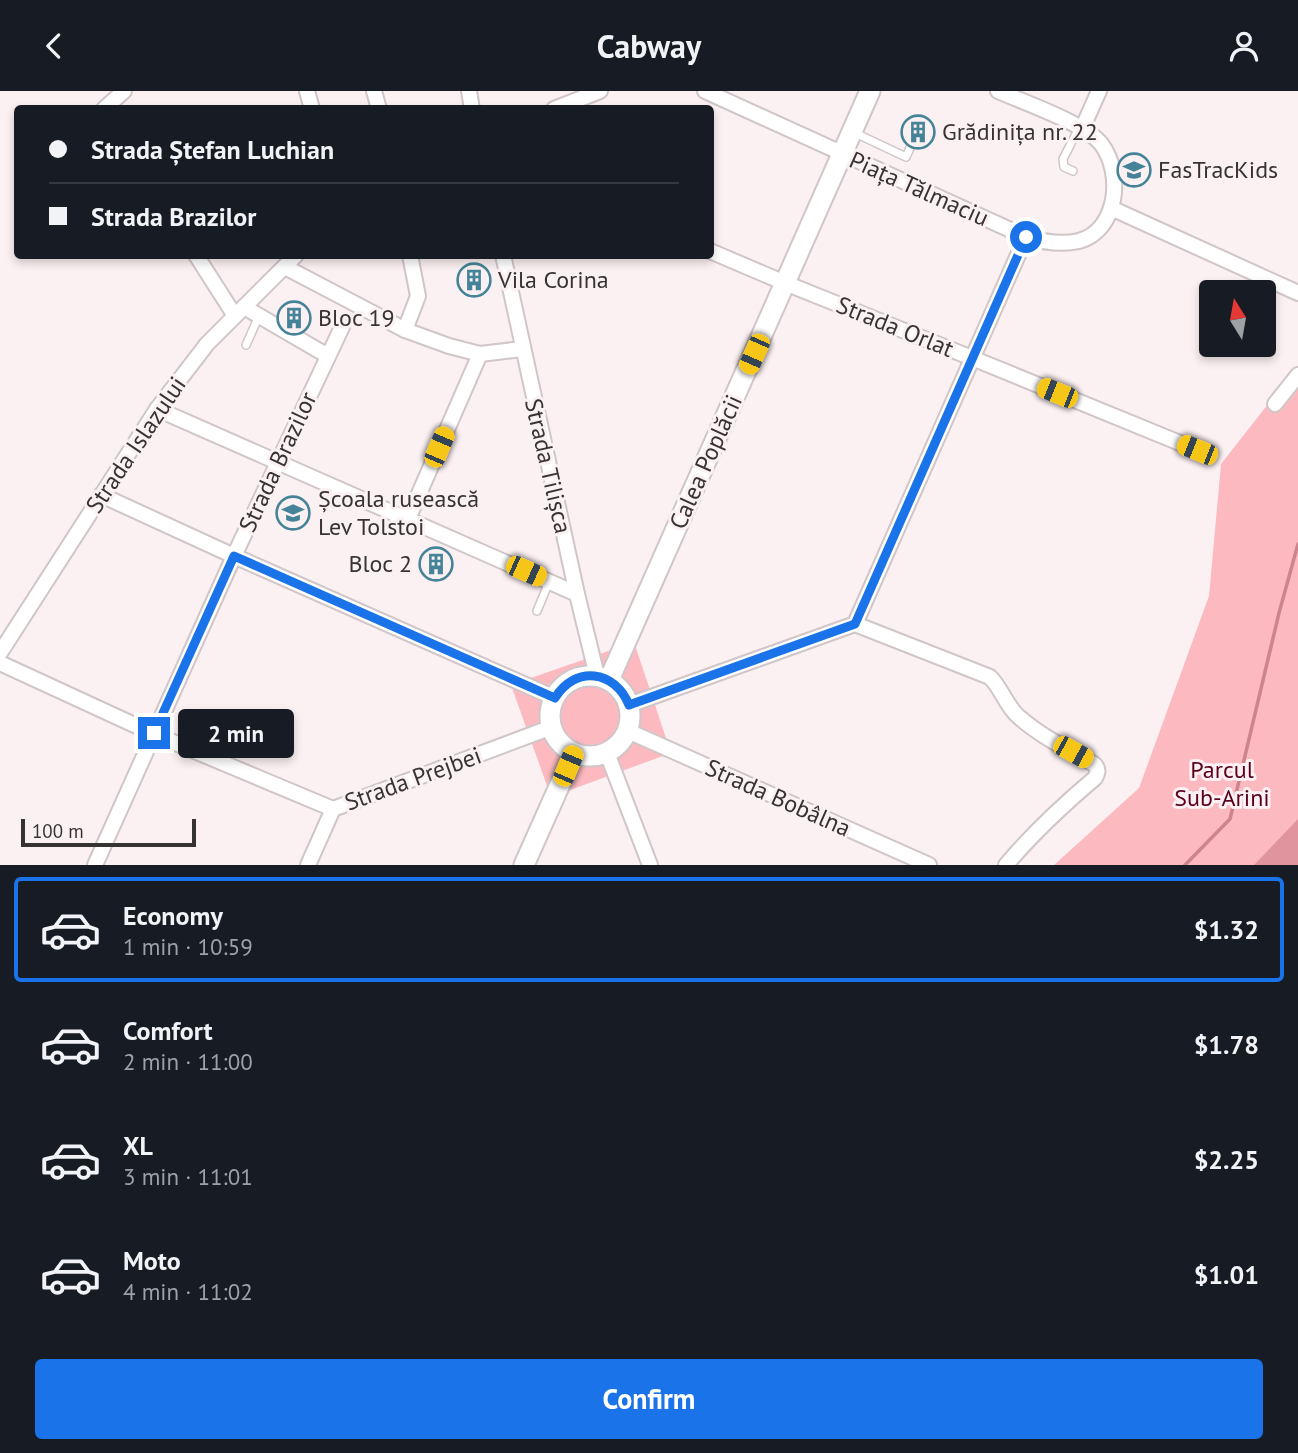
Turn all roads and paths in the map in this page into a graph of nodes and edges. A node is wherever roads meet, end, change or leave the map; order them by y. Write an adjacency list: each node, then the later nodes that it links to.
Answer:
1 (600, 91): 6 (street)
2 (705, 91): 10 (street, Piața Tălmaciu)
3 (870, 91): 8 (main road, Calea Poplăcii)
4 (998, 91): 7 (street)
5 (1099, 91): 7 (street)
6 (564, 105)
7 (1081, 128): 11 (lane); 12 (street)
8 (852, 131): 9 (lane); 10 (main road, Calea Poplăcii)
9 (910, 148)
10 (842, 154): 13 (street, Piața Tălmaciu); 20 (main road, Calea Poplăcii)
11 (1073, 171)
12 (1111, 208): 13 (street, Piața Tălmaciu); 21 (street)
13 (1026, 237): 30 (street)
14 (714, 253): 20 (street, Strada Orlat)
15 (199, 259): 22 (street)
16 (292, 259): 19 (street, Strada Islazului)
17 (411, 259): 25 (street)
18 (504, 259): 27 (street, Strada Tilișca)
19 (285, 267): 22 (street, Strada Islazului); 25 (street)
20 (785, 283): 30 (street, Strada Orlat); 45 (main road, Calea Poplăcii)
21 (1298, 293)
22 (239, 311): 23 (street); 33 (street, Strada Islazului)
23 (259, 316): 26 (lane); 29 (street)
24 (342, 327): 29 (street, Strada Brazilor)
25 (405, 330): 28 (street)
26 (246, 345)
27 (522, 349): 28 (street); 40 (street, Strada Tilișca)
28 (480, 354): 37 (street)
29 (328, 356): 35 (street, Strada Brazilor)
30 (972, 358): 34 (street, Strada Orlat); 42 (street)
31 (1298, 375): 32 (street)
32 (1275, 404)
33 (157, 409): 35 (street); 36 (street, Strada Islazului)
34 (1197, 450)
35 (278, 462): 37 (street); 38 (street, Strada Brazilor)
36 (101, 495): 38 (street); 43 (street, Strada Islazului)
37 (408, 519): 39 (street)
38 (234, 556): 46 (street); 50 (street, Strada Brazilor)
39 (549, 582): 40 (street); 41 (lane)
40 (577, 594): 45 (street, Strada Tilișca)
41 (537, 611)
42 (855, 624): 47 (street); 59 (street)
43 (0, 653)
44 (0, 663): 50 (street)
45 (603, 678): 46 (main road); 47 (main road)
46 (555, 698): 48 (main road)
47 (629, 705): 49 (main road)
48 (552, 727): 51 (main road); 53 (street, Strada Prejbei)
49 (628, 731): 52 (main road); 58 (street, Strada Bobâlna)
50 (154, 733): 53 (street); 54 (street, Strada Brazilor)
51 (574, 753): 52 (main road); 56 (main road)
52 (607, 753): 57 (street)
53 (333, 809): 55 (street, Strada Prejbei)
54 (95, 865)
55 (308, 865)
56 (524, 865)
57 (650, 865)
58 (929, 865)
59 (1006, 865)

